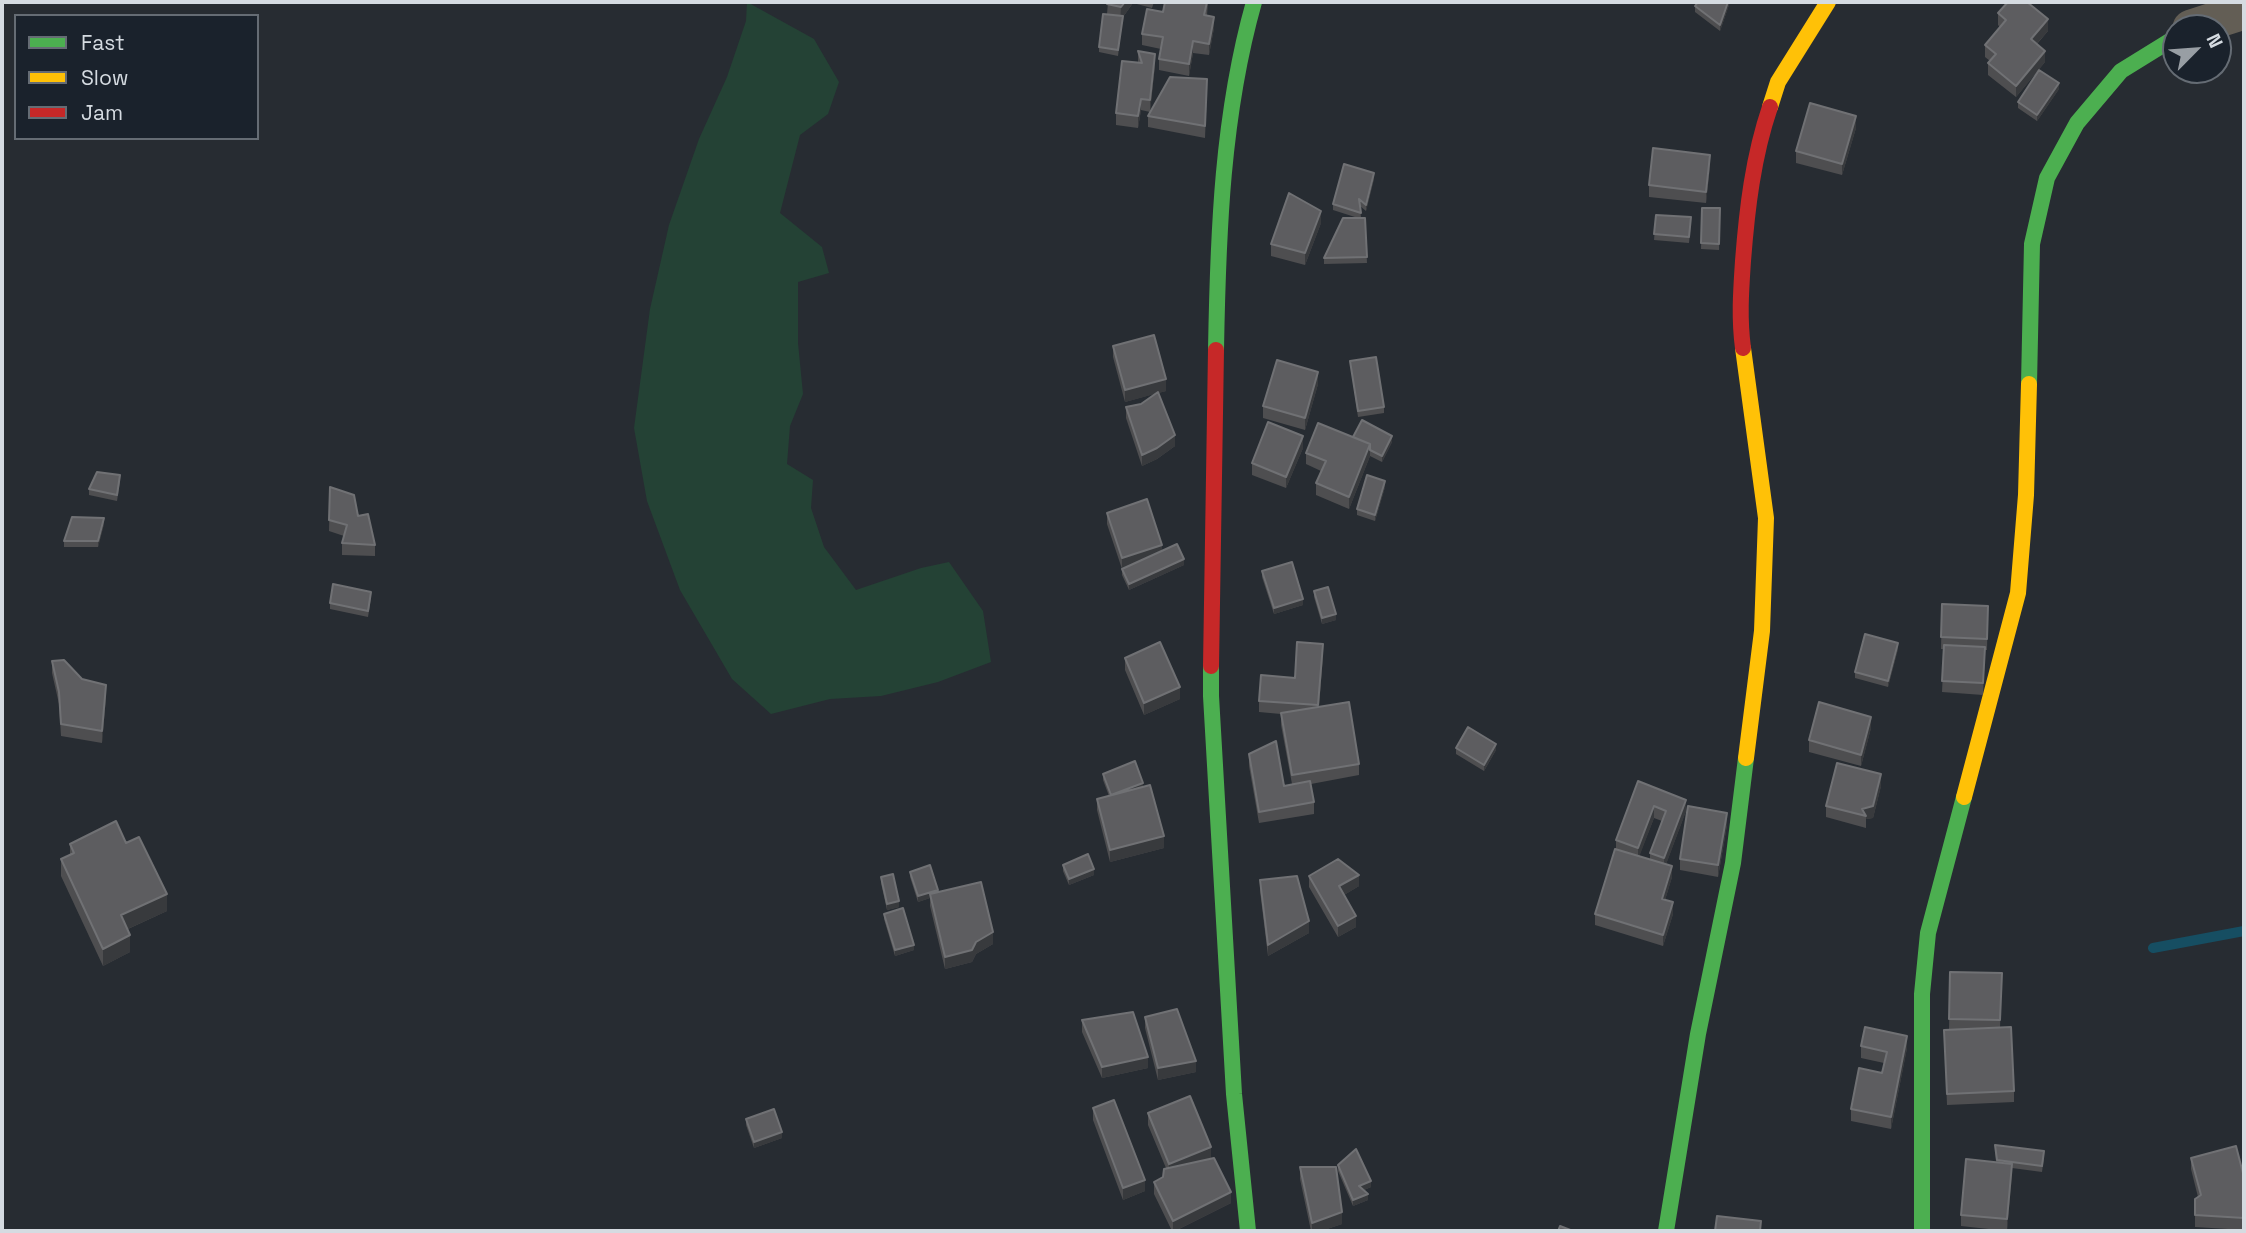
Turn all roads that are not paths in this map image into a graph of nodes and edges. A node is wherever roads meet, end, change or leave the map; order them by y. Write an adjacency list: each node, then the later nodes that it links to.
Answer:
1 (1254, 2): 4 (street)
2 (1828, 2): 5 (street)
3 (2162, 46): 6 (street)
4 (1248, 1231)
5 (1666, 1231)
6 (1922, 1231)

